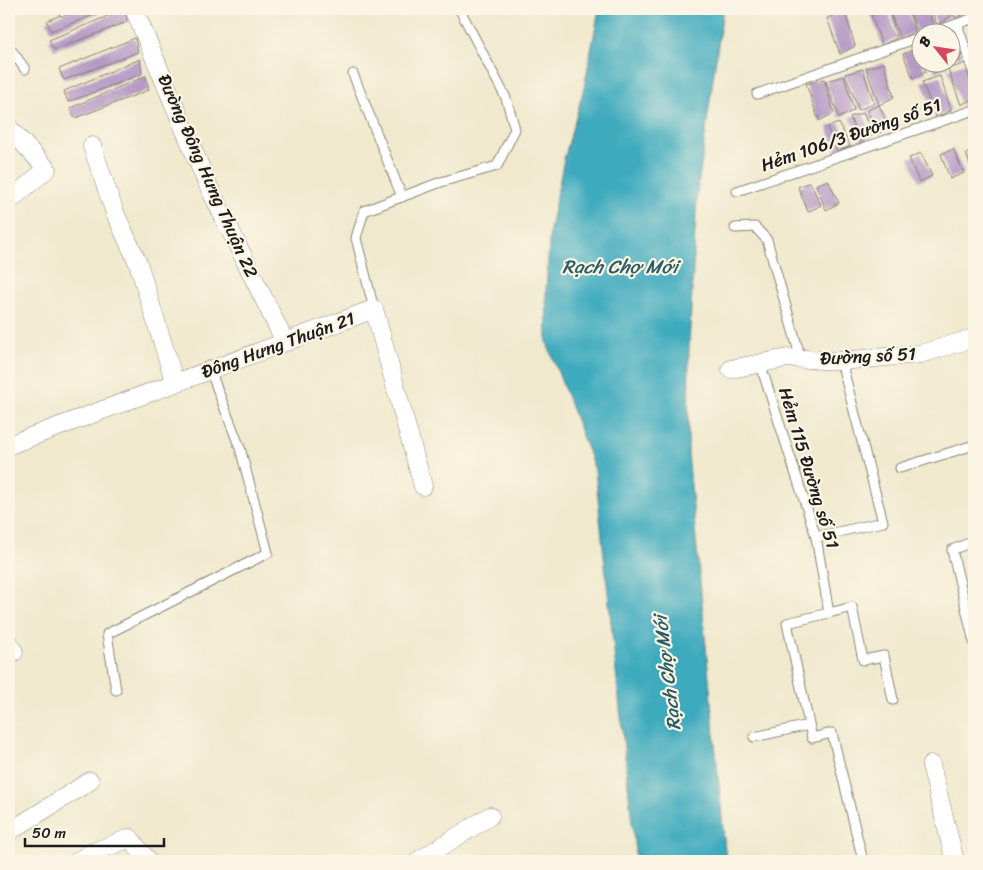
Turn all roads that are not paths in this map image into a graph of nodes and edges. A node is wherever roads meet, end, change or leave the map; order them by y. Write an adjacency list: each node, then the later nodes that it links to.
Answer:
1 (134, 9): 21 (street, Đường Đông Hưng Thuận 22)
2 (460, 10): 16 (lane)
3 (974, 18): 4 (lane)
4 (960, 23)
5 (960, 33): 10 (lane)
6 (910, 40): 11 (lane)
7 (9, 47): 8 (lane)
8 (25, 69)
9 (352, 74): 16 (lane)
10 (974, 74)
11 (757, 94)
12 (974, 110): 15 (lane, Hẻm 106/3 Đường số 51)
13 (9, 128): 17 (street)
14 (92, 146): 27 (street)
15 (738, 191)
16 (402, 197): 19 (lane)
17 (9, 201)
18 (736, 228): 22 (lane)
19 (374, 309): 21 (street, Đông Hưng Thuận 21); 31 (street, Đông Hưng Thuận 21)
20 (974, 338): 23 (street, Đường số 51)
21 (286, 342): 26 (street, Đông Hưng Thuận 21)
22 (801, 359): 23 (street, Đường số 51); 24 (street, Đường số 51)
23 (841, 361): 32 (lane)
24 (760, 363): 25 (street, Đường số 51); 32 (lane, Hẻm 115 Đường số 51)
25 (731, 369)
26 (210, 370): 27 (street, Đông Hưng Thuận 21); 36 (lane)
27 (175, 383): 28 (street, Đông Hưng Thuận 21)
28 (9, 445)
29 (974, 445): 30 (lane)
30 (900, 468)
31 (423, 486)
32 (816, 537): 34 (lane, Hẻm 115 Đường số 51)
33 (974, 541): 35 (lane)
34 (829, 613): 37 (lane); 38 (lane)
35 (974, 642)
36 (116, 690)
37 (893, 700)
38 (809, 724): 39 (lane); 47 (lane)
39 (754, 738)
40 (931, 765): 48 (street)
41 (90, 781): 43 (street)
42 (490, 816): 46 (street)
43 (9, 832)
44 (78, 861): 45 (street)
45 (148, 861)
46 (418, 861)
47 (863, 861)
48 (955, 861)

